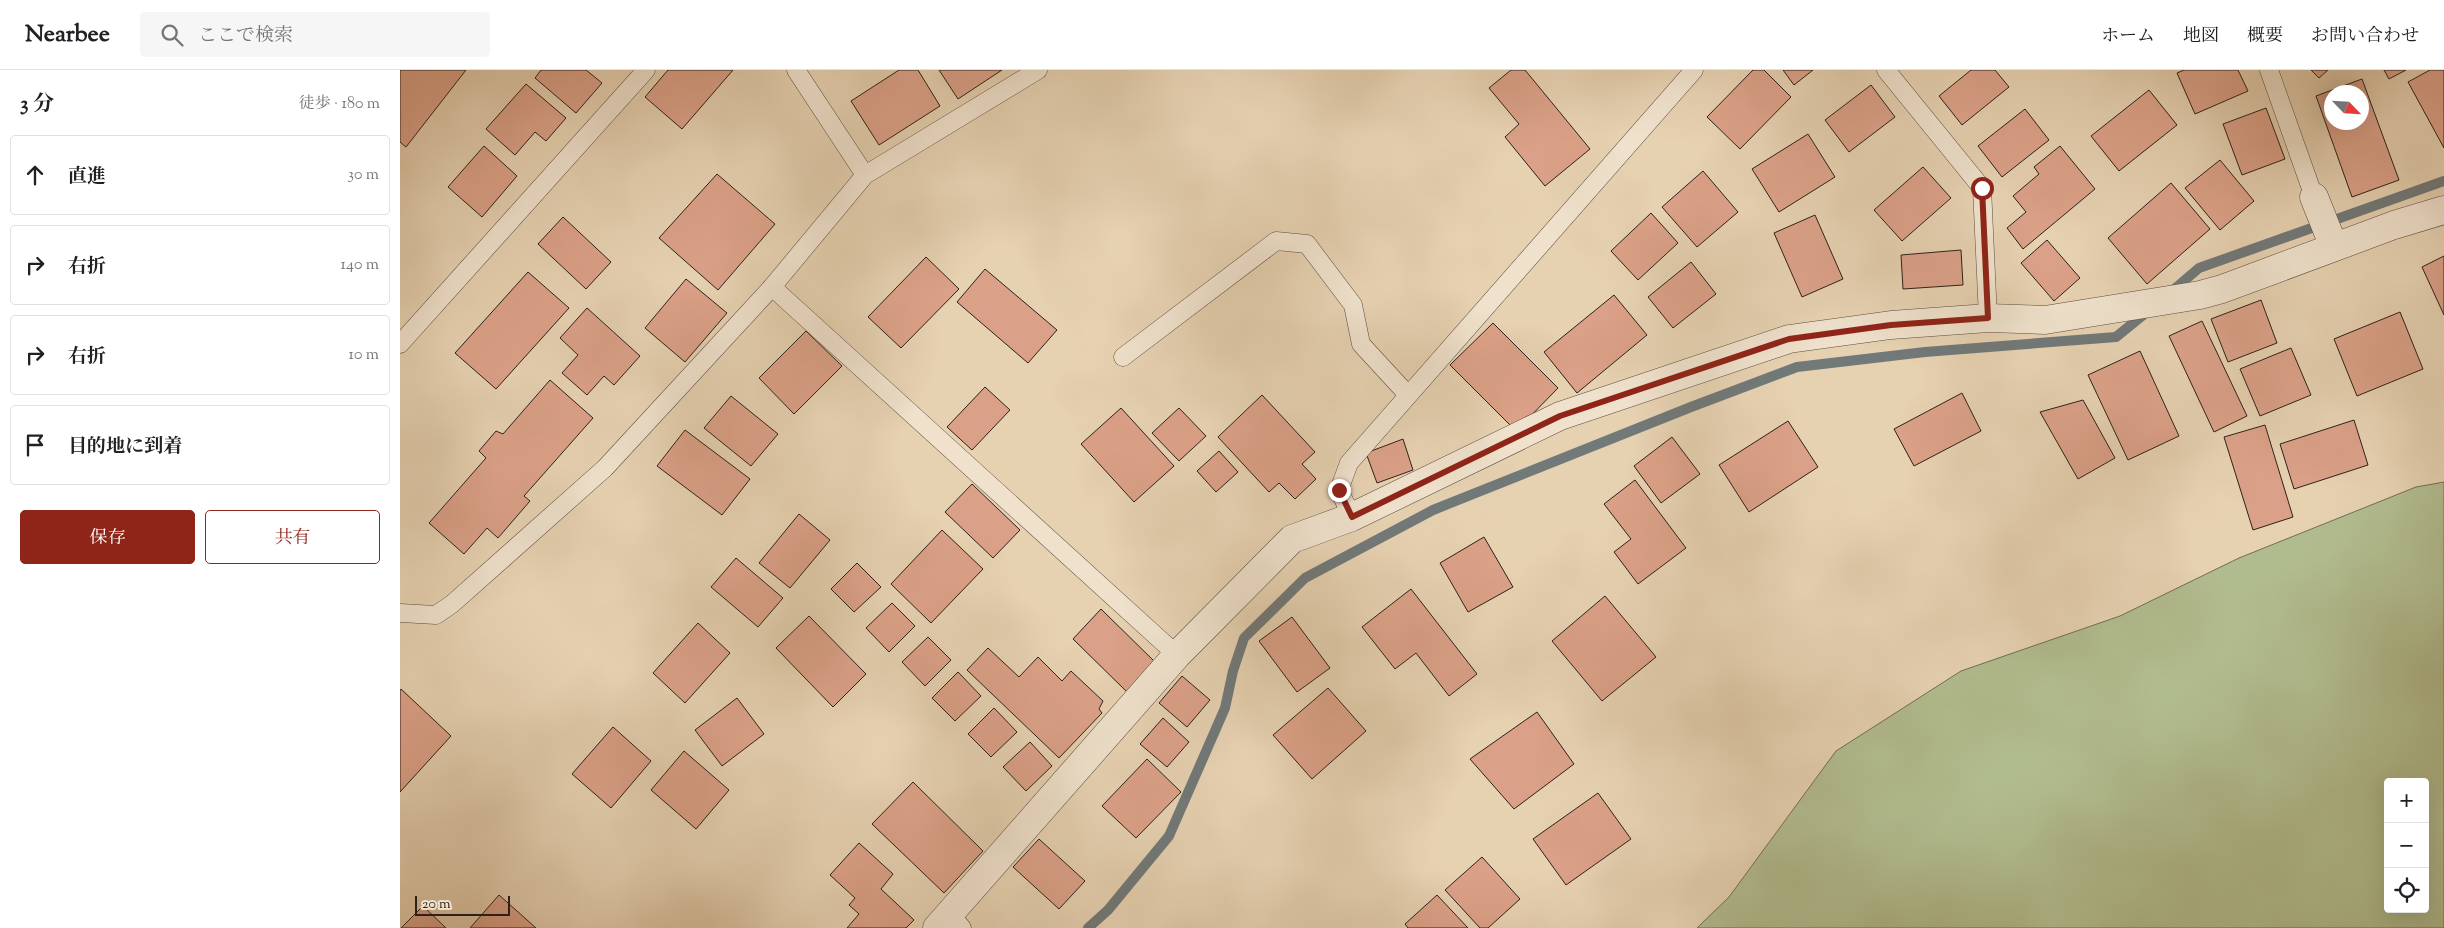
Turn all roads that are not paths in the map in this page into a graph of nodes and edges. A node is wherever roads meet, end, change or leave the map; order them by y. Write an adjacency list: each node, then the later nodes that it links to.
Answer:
1 (646, 70): 13 (lane)
2 (796, 70): 7 (lane)
3 (1038, 70): 7 (lane)
4 (1694, 70): 15 (lane)
5 (1886, 70): 12 (lane)
6 (2269, 70): 8 (lane)
7 (865, 175): 11 (lane)
8 (2314, 197): 10 (street)
9 (2444, 210): 10 (street)
10 (2332, 242): 12 (street)
11 (772, 287): 17 (lane); 18 (lane)
12 (1988, 318): 16 (street)
13 (400, 344)
14 (1123, 357): 15 (lane)
15 (1408, 395): 16 (lane)
16 (1352, 517): 18 (street)
17 (400, 613)
18 (1177, 655): 19 (street)
19 (950, 923)

